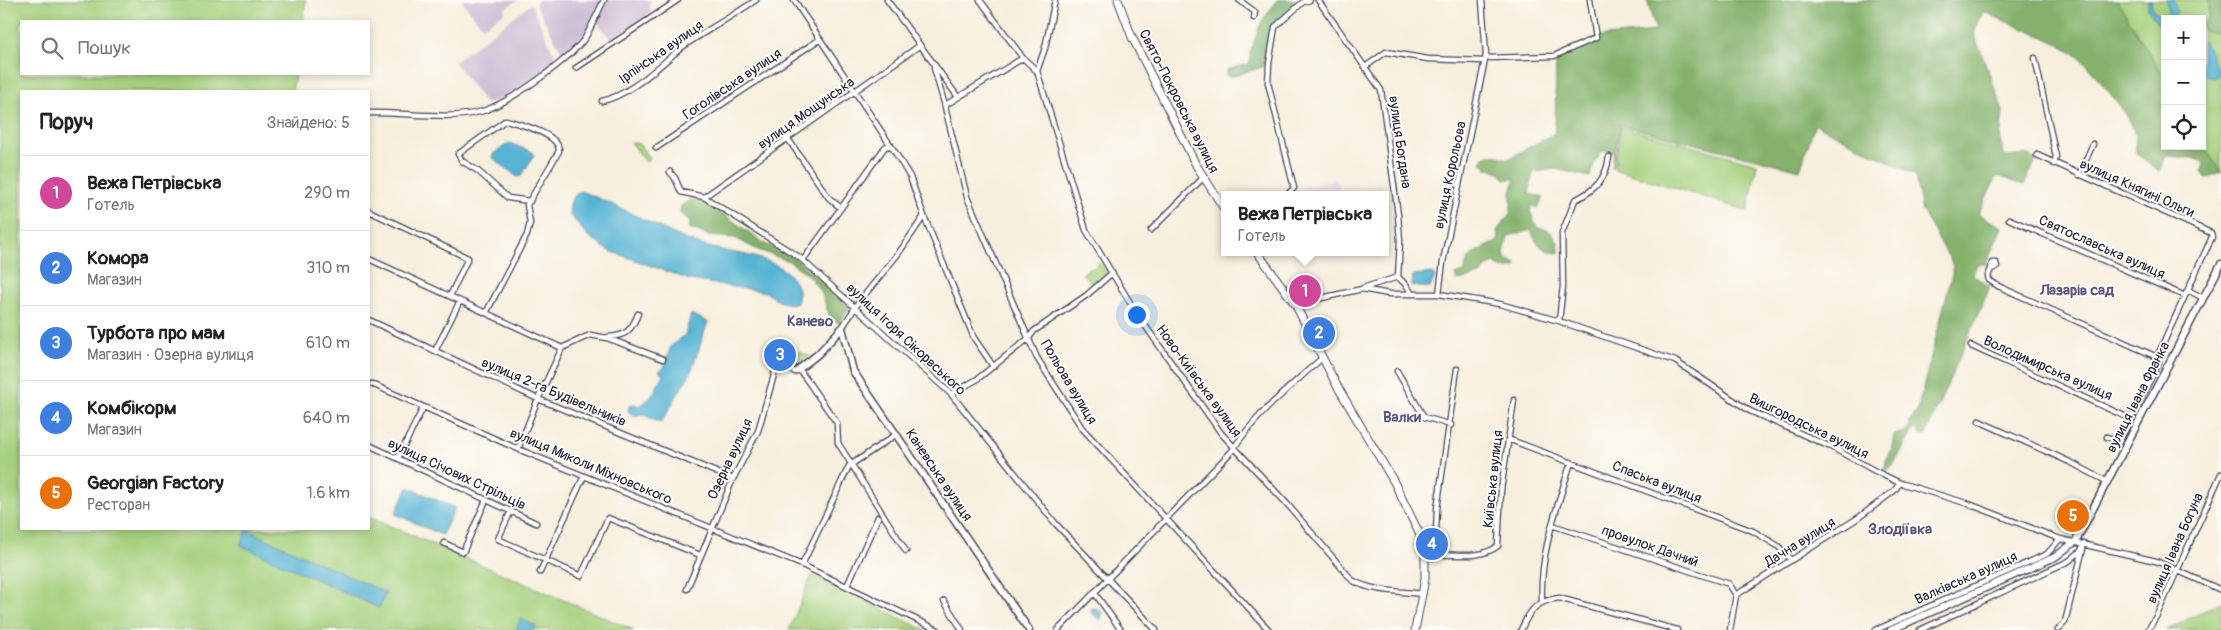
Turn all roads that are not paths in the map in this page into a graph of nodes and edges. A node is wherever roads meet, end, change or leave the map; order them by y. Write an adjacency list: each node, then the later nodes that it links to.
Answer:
1 (604, 0): 30 (street)
2 (678, 0): 22 (street)
3 (756, 0): 28 (street, Ірпінська вулиця)
4 (794, 0): 15 (street)
5 (887, 0): 16 (street)
6 (980, 0): 17 (street)
7 (1055, 0): 23 (street)
8 (1118, 0): 40 (main road, Свято-Покровська вулиця)
9 (1239, 0): 14 (street)
10 (1310, 0): 41 (street)
11 (1318, 0): 21 (street, вулиця Богдана)
12 (1482, 0): 19 (street, вулиця Корольова)
13 (1590, 0): 19 (street)
14 (1254, 18)
15 (820, 39): 26 (street); 34 (street, Гоголівська вулиця)
16 (919, 46): 20 (street); 26 (street, вулиця Мощунська)
17 (1022, 58): 23 (street); 24 (street)
18 (2035, 58): 37 (street)
19 (1484, 61): 21 (street); 60 (street, вулиця Корольова)
20 (933, 64): 27 (street); 29 (street, Польова вулиця)
21 (1365, 67): 56 (street, вулиця Богдана)
22 (576, 68)
23 (1037, 71): 55 (street, Ново-Київська вулиця)
24 (995, 75): 25 (street); 27 (street)
25 (998, 80)
26 (856, 92): 31 (street, вулиця Мощунська); 33 (street)
27 (958, 97): 29 (street)
28 (602, 101)
29 (945, 107): 73 (street, Польова вулиця)
30 (370, 114)
31 (788, 139): 42 (street, вулиця Мощунська); 45 (street)
32 (2093, 144): 39 (street)
33 (891, 146): 45 (street); 47 (street)
34 (656, 148)
35 (2037, 155): 37 (street, вулиця Княгині Ольги)
36 (1609, 157): 70 (street)
37 (2054, 164): 39 (street, вулиця Княгині Ольги)
38 (670, 172): 42 (street, вулиця Ігоря Сікорвського)
39 (2079, 175): 58 (street, вулиця Княгині Ольги)
40 (1203, 178): 44 (main road, Свято-Покровська вулиця); 49 (street)
41 (1291, 191)
42 (704, 197): 52 (street, вулиця Ігоря Сікорвського)
43 (529, 203): 43 (street); 67 (street)
44 (1221, 204)
45 (841, 208): 52 (street)
46 (370, 211): 61 (street)
47 (924, 216): 66 (street); 80 (street)
48 (2009, 219): 62 (street, Святославська вулиця)
49 (1151, 230)
50 (1260, 256): 65 (main road)
51 (370, 259): 61 (street)
52 (803, 260): 66 (street, вулиця Ігоря Сікорвського)
53 (2221, 264): 63 (street, вулиця Івана Франка)
54 (1991, 269): 77 (street)
55 (1112, 273): 73 (street); 97 (street, Ново-Київська вулиця)
56 (1398, 277): 57 (street, Вишгородська вулиця); 59 (street)
57 (1362, 289): 59 (street, Вишгородська вулиця); 65 (street, Вишгородська вулиця)
58 (2188, 290): 62 (street); 63 (street)
59 (1412, 294): 60 (street, Вишгородська вулиця)
60 (1439, 294): 70 (street, Вишгородська вулиця)
61 (450, 296): 64 (street)
62 (2185, 296): 77 (street)
63 (2204, 298): 92 (street, вулиця Івана Франка)
64 (460, 301): 67 (street); 76 (street)
65 (1295, 304): 78 (main road)
66 (855, 310): 71 (street); 85 (street, вулиця Ігоря Сікорвського)
67 (486, 313): 75 (street)
68 (638, 314): 72 (street)
69 (370, 320): 76 (street, вулиця 2-га Будівельників)
70 (1559, 321): 106 (street, Вишгородська вулиця)
71 (842, 328): 81 (street); 93 (street, Каневська вулиця)
72 (607, 338): 75 (street); 79 (street)
73 (1029, 338): 80 (street); 110 (street, Польова вулиця)
74 (1972, 346): 89 (street, Володимирська вулиця)
75 (562, 348): 86 (street)
76 (435, 351): 86 (street, вулиця 2-га Будівельників)
77 (2157, 357): 89 (street)
78 (1322, 358): 97 (street); 121 (main road)
79 (663, 360)
80 (992, 366): 85 (street)
81 (799, 369): 101 (street); 104 (street, Озерна вулиця)
82 (1458, 369): 91 (street)
83 (1397, 371): 91 (street)
84 (372, 384): 88 (street, вулиця Миколи Міхновського)
85 (951, 394): 128 (street, вулиця Ігоря Сікорвського)
86 (538, 400): 98 (street); 104 (street, вулиця 2-га Будівельників)
87 (1514, 400): 95 (street, Київська вулиця)
88 (423, 408): 98 (street, вулиця Миколи Міхновського); 99 (street)
89 (2131, 418): 92 (street); 94 (street)
90 (1979, 421): 105 (street)
91 (1451, 425): 120 (street)
92 (2137, 427): 105 (street, вулиця Івана Франка)
93 (897, 434): 101 (street); 140 (street, Каневська вулиця)
94 (2107, 437)
95 (1508, 439): 100 (street, Спаська вулиця); 120 (street, Київська вулиця)
96 (370, 445): 99 (street, вулиця Січових Стрільців)
97 (1234, 448): 110 (street); 133 (street, Ново-Київська вулиця)
98 (518, 449): 103 (street, вулиця Миколи Міхновського)
99 (398, 458): 107 (street, вулиця Січових Стрільців)
100 (1571, 462): 112 (street); 123 (street, Спаська вулиця)
101 (852, 464): 118 (street); 124 (street)
102 (2221, 474): 126 (street, вулиця Івана Богуна)
103 (584, 476): 113 (street, вулиця Миколи Міхновського); 122 (street)
104 (733, 479): 113 (street, Озерна вулиця)
105 (2108, 482): 115 (street, вулиця Івана Франка)
106 (1900, 483): 114 (street, Вишгородська вулиця); 123 (street, Дачна вулиця)
107 (486, 500): 108 (street, вулиця Січових Стрільців); 117 (street)
108 (511, 511): 111 (street, вулиця Січових Стрільців); 122 (street)
109 (878, 517): 129 (street)
110 (1165, 518): 128 (street); 144 (street, Польова вулиця)
111 (536, 523)
112 (1552, 525): 134 (street, провулок Дачний); 136 (street)
113 (711, 529): 119 (street, Озерна вулиця); 124 (street, вулиця Миколи Міхновського)
114 (2060, 539): 115 (street, Вишгородська вулиця); 125 (street, Валківська вулиця)
115 (2076, 541): 116 (street, Вишгородська вулиця); 125 (street)
116 (2084, 543): 126 (street, Вишгородська вулиця); 151 (street); 152 (street)
117 (444, 544)
118 (906, 551)
119 (700, 555): 122 (street); 130 (street, Озерна вулиця)
120 (1435, 555): 121 (street, Київська вулиця)
121 (1425, 556): 133 (main road)
122 (545, 560): 127 (street)
123 (1791, 560): 134 (street, Дачна вулиця)
124 (802, 565): 129 (street, вулиця Миколи Міхновського)
125 (2021, 569): 137 (street)
126 (2177, 569): 131 (street, Вишгородська вулиця); 153 (street, вулиця Івана Богуна)
127 (540, 572)
128 (1108, 577): 132 (street); 143 (street, вулиця Ігоря Сікорвського)
129 (847, 586): 138 (street, вулиця Миколи Міхновського)
130 (687, 589)
131 (2221, 590)
132 (1094, 592): 141 (street); 142 (street)
133 (1424, 594): 145 (main road)
134 (1736, 595): 148 (street)
135 (944, 601): 139 (street)
136 (1542, 601): 146 (street); 147 (street)
137 (1906, 620): 149 (street, Валківська вулиця); 150 (street)
138 (938, 630)
139 (962, 630)
140 (1029, 630)
141 (1058, 630)
142 (1121, 630)
143 (1156, 630)
144 (1269, 630)
145 (1415, 630)
146 (1521, 630)
147 (1677, 630)
148 (1730, 630)
149 (1876, 630)
150 (1891, 630)
151 (1920, 630)
152 (2058, 630)
153 (2148, 630)

